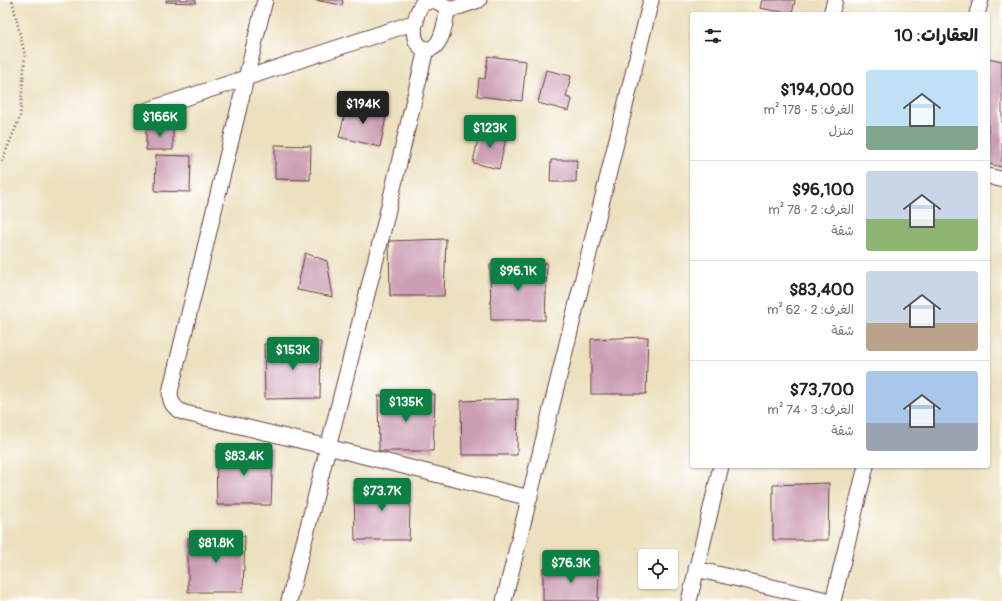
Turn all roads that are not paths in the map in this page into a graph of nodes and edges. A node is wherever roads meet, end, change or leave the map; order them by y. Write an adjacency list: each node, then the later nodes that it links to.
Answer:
1 (265, 0): 11 (street)
2 (479, 0): 6 (street)
3 (651, 0): 16 (street)
4 (835, 0): 7 (street)
5 (981, 0): 8 (street)
6 (437, 2): 9 (street); 10 (street)
7 (832, 12)
8 (978, 12)
9 (416, 22): 10 (street); 11 (street)
10 (426, 49): 13 (street)
11 (247, 78): 12 (street); 13 (street)
12 (148, 110)
13 (328, 447): 16 (street); 18 (street)
14 (721, 468): 17 (street)
15 (865, 468): 21 (street)
16 (530, 498): 19 (street)
17 (696, 570): 20 (street); 21 (street)
18 (288, 601)
19 (504, 601)
20 (689, 601)
21 (832, 601)

